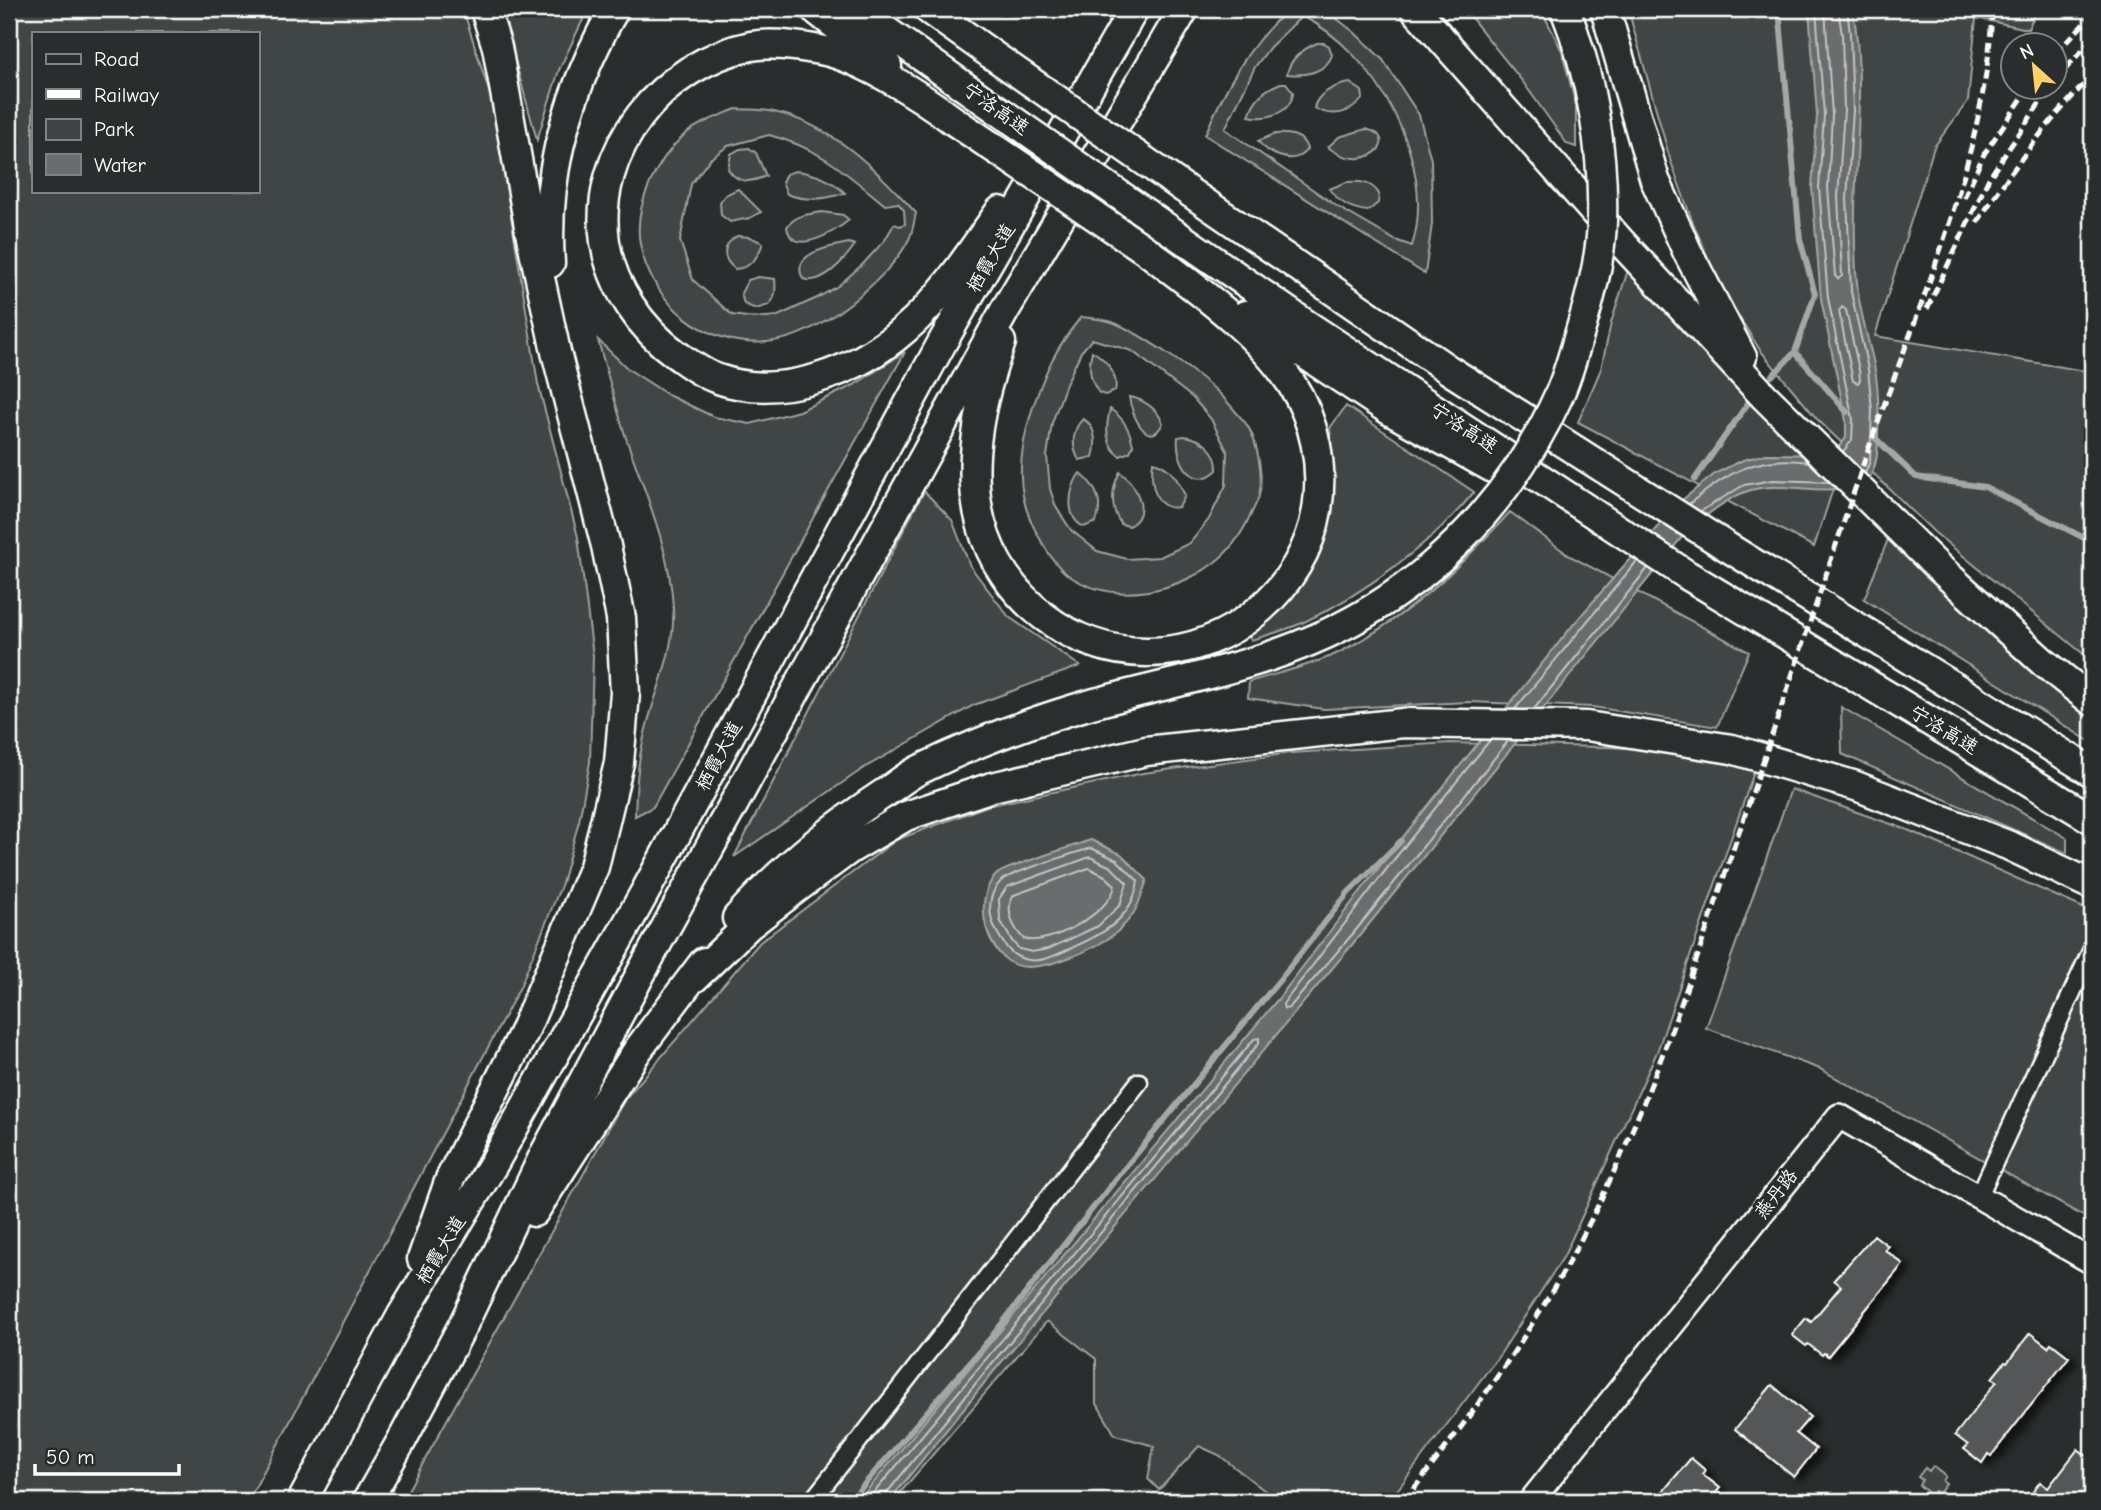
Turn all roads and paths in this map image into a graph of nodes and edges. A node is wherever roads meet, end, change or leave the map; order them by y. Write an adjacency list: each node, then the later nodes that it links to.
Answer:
1 (485, 9): 15 (highway)
2 (615, 9): 15 (highway)
3 (816, 9): 13 (highway)
4 (855, 9): 17 (highway, 宁洛高速, bridge)
5 (928, 9): 19 (highway, 宁洛高速, bridge)
6 (1116, 9): 13 (highway)
7 (1134, 9): 27 (highway, 栖霞大道)
8 (1184, 9): 28 (highway, 栖霞大道)
9 (1199, 9): 14 (highway)
10 (1415, 9): 16 (highway)
11 (1564, 9): 23 (highway, bridge)
12 (1605, 9): 16 (highway)
13 (945, 114): 14 (highway, bridge)
14 (1147, 251): 17 (highway)
15 (556, 352): 27 (highway)
16 (1764, 397): 18 (highway)
17 (1688, 575): 20 (highway, 宁洛高速)
18 (2092, 701)
19 (2092, 772)
20 (2092, 818)
21 (2092, 886): 23 (highway)
22 (2092, 949): 25 (street)
23 (694, 978): 28 (highway)
24 (1139, 1082): 31 (street)
25 (1979, 1196): 26 (street, 燕丹路); 32 (street, 燕丹路)
26 (2092, 1262)
27 (402, 1315): 29 (highway, 栖霞大道)
28 (462, 1326): 30 (highway, 栖霞大道)
29 (302, 1501)
30 (367, 1501)
31 (812, 1501)
32 (1531, 1501)

